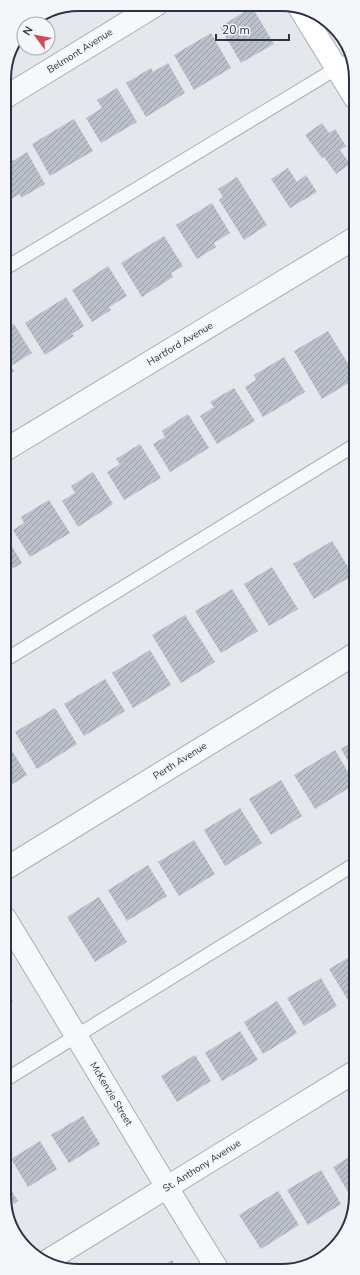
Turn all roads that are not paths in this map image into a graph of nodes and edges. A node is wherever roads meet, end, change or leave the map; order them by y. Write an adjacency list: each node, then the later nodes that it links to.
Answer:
1 (145, 11): 5 (street, Belmont Avenue)
2 (307, 16): 3 (main road)
3 (345, 64): 4 (main road); 7 (lane)
4 (349, 77)
5 (11, 94)
6 (349, 242): 8 (street, Hartford Avenue)
7 (11, 265)
8 (11, 446)
9 (349, 449): 10 (lane)
10 (11, 656)
11 (349, 658): 12 (street, Perth Avenue)
12 (11, 865)
13 (349, 868): 15 (lane)
14 (11, 928): 15 (street, McKenzie Street)
15 (77, 1036): 17 (lane); 18 (street, McKenzie Street)
16 (349, 1075): 18 (street, St. Anthony Avenue)
17 (11, 1076)
18 (167, 1187): 19 (street, St. Anthony Avenue); 20 (street, McKenzie Street)
19 (52, 1258)
20 (214, 1264)

